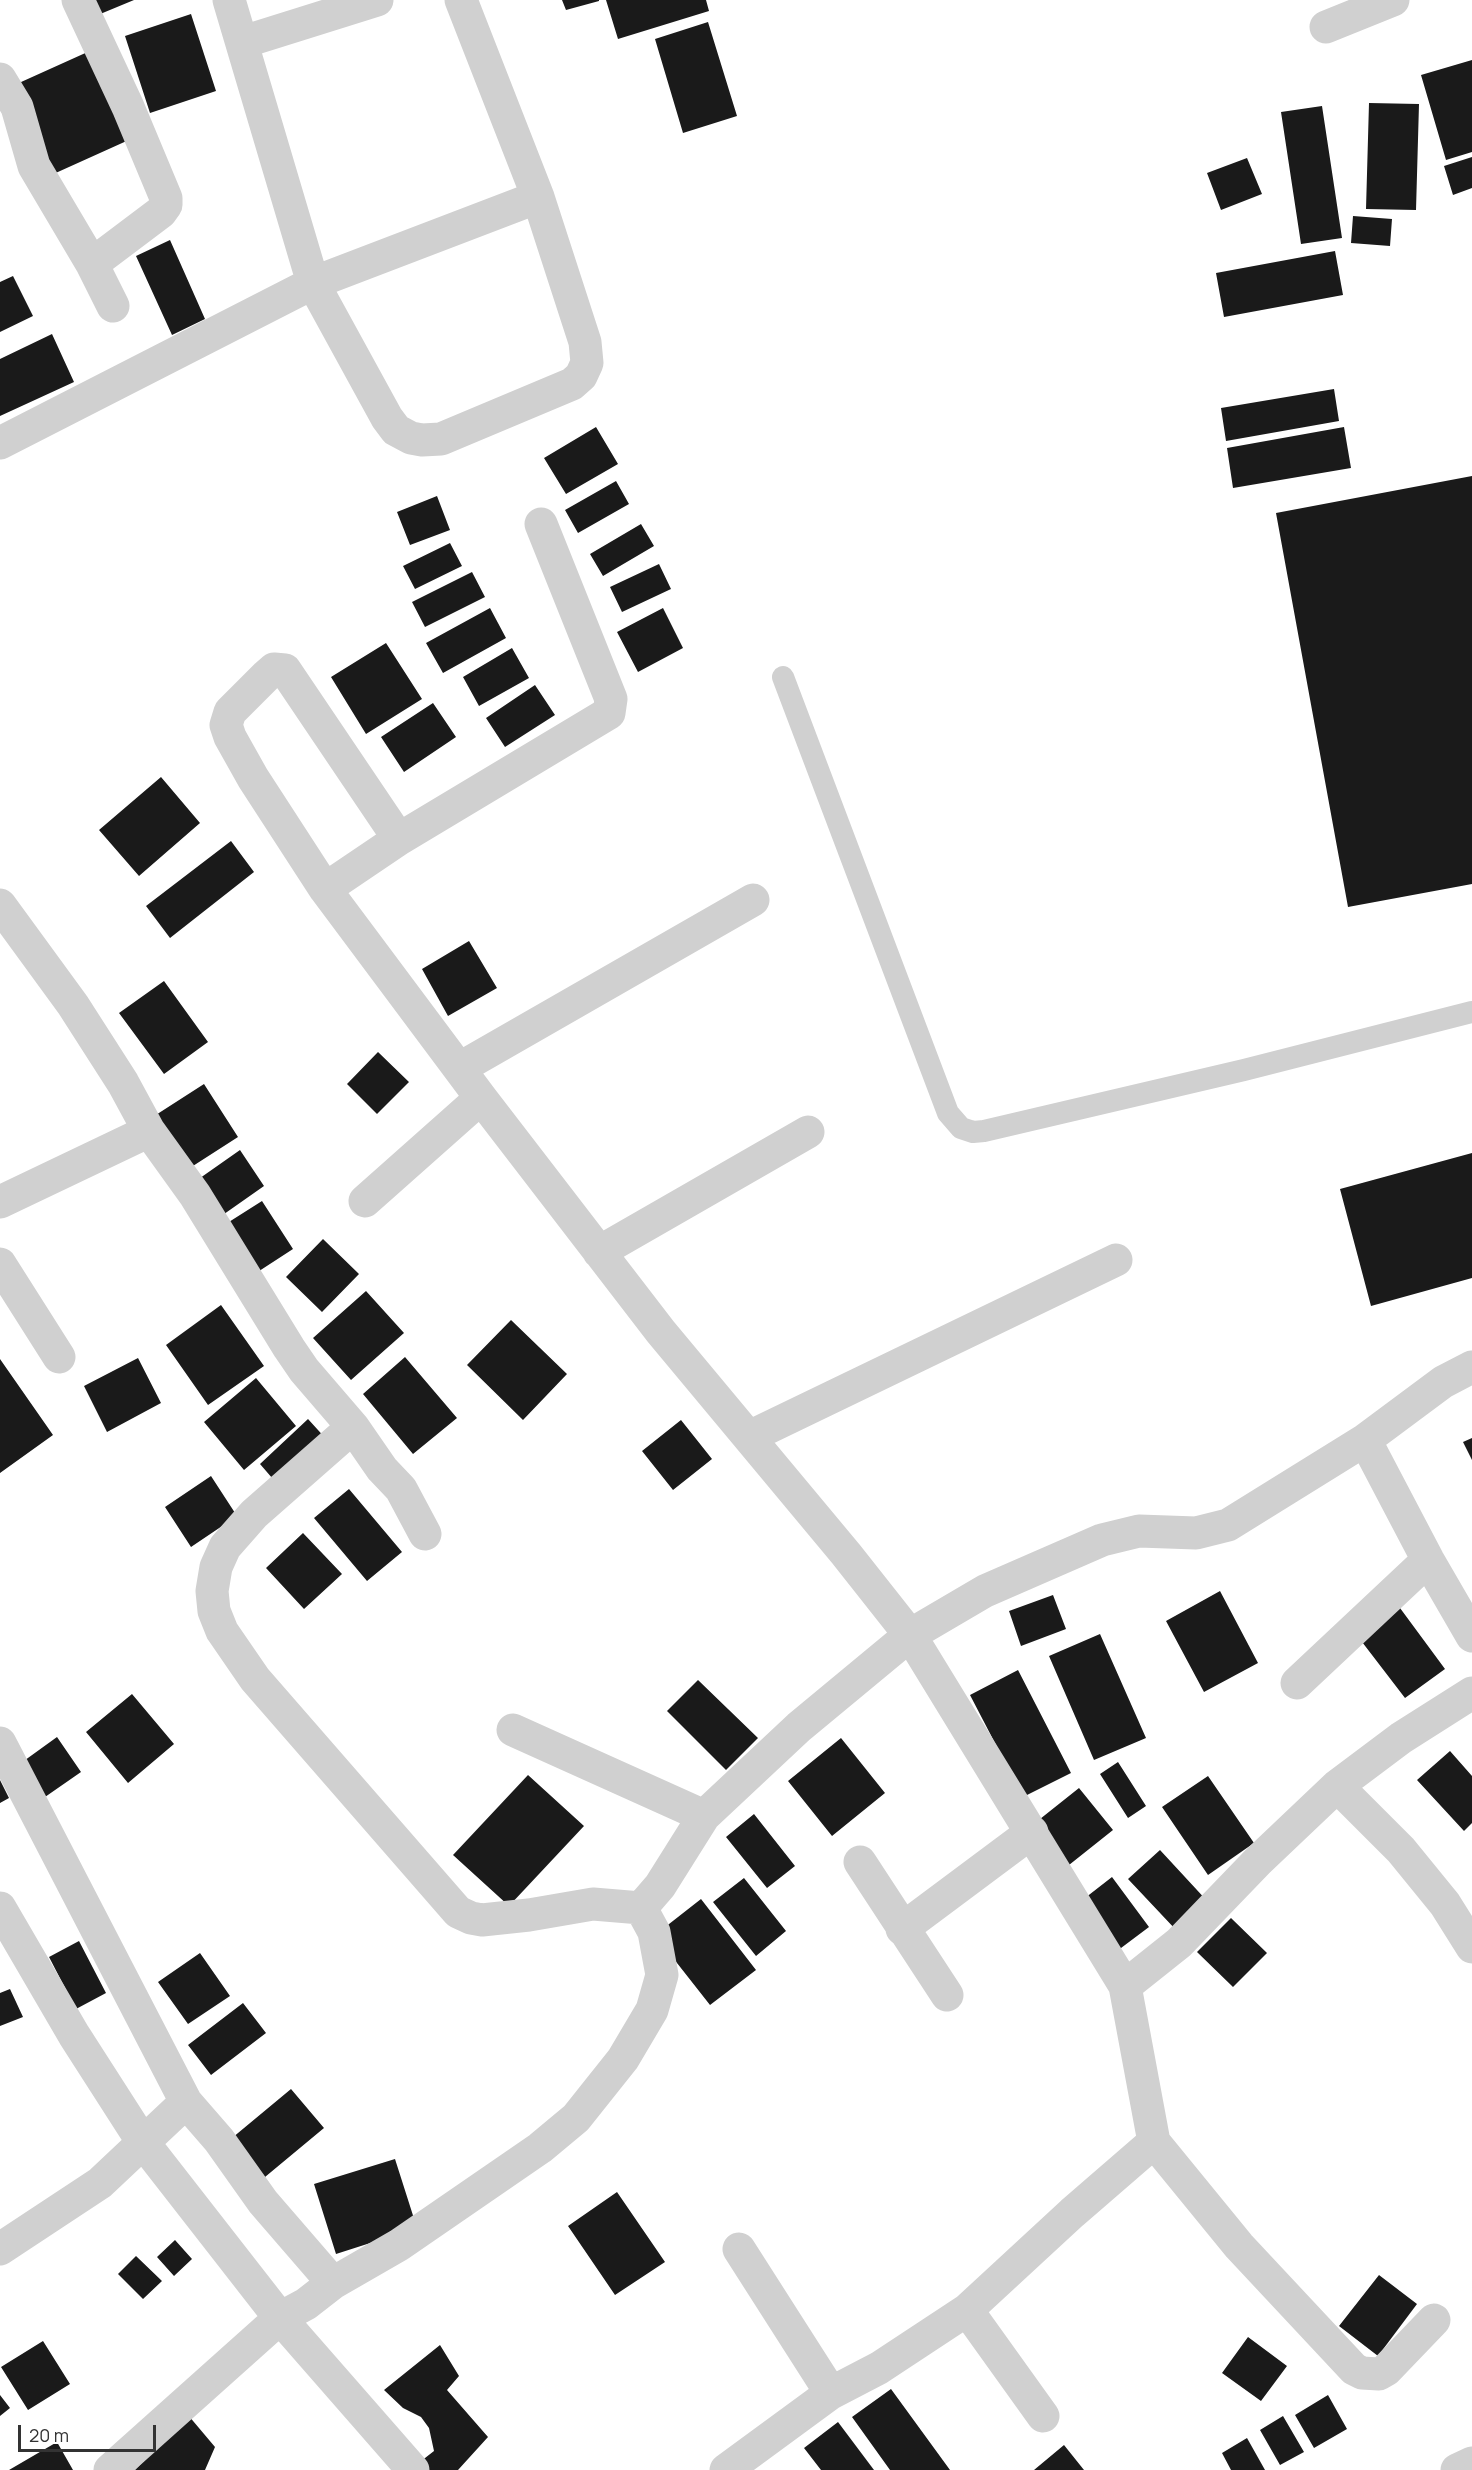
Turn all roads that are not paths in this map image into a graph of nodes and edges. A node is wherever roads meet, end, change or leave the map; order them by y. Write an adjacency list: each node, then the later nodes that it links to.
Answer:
1 (78, 0): 10 (street)
2 (229, 0): 7 (street)
3 (377, 0): 7 (street)
4 (461, 0): 9 (street)
5 (1393, 0): 6 (street)
6 (1326, 27)
7 (243, 42): 11 (street)
8 (0, 79): 10 (street)
9 (538, 197): 11 (street); 11 (street)
10 (92, 264): 12 (street)
11 (313, 283): 13 (street)
12 (113, 306)
13 (0, 443)
14 (541, 524): 16 (street)
15 (783, 677): 20 (lane)
16 (399, 839): 17 (street); 17 (street)
17 (325, 889): 21 (street)
18 (753, 900): 21 (street)
19 (0, 905): 23 (street)
20 (1472, 1012)
21 (460, 1068): 22 (street)
22 (481, 1098): 26 (street); 27 (street)
23 (149, 1131): 25 (street); 32 (street)
24 (808, 1132): 27 (street)
25 (5, 1190)
26 (365, 1201)
27 (599, 1252): 33 (street)
28 (1116, 1260): 33 (street)
29 (0, 1264): 30 (street)
30 (59, 1357)
31 (1472, 1367): 34 (street)
32 (353, 1427): 35 (street); 48 (street)
33 (749, 1437): 37 (street)
34 (1365, 1440): 36 (street); 37 (street)
35 (425, 1534)
36 (1428, 1560): 38 (street); 39 (street)
37 (910, 1635): 44 (street); 45 (street)
38 (1472, 1636)
39 (1297, 1683)
40 (1472, 1693): 43 (street)
41 (513, 1730): 44 (street)
42 (0, 1743): 53 (street)
43 (1337, 1786): 50 (street); 51 (street)
44 (704, 1816): 48 (street)
45 (1032, 1832): 49 (street); 51 (street)
46 (860, 1862): 49 (street)
47 (0, 1908): 54 (street)
48 (640, 1908): 58 (street)
49 (902, 1929): 52 (street)
50 (1472, 1947)
51 (1125, 1986): 55 (street)
52 (947, 1995)
53 (186, 2102): 54 (street); 58 (street)
54 (142, 2141): 56 (street); 60 (street)
55 (1154, 2142): 59 (street); 61 (street)
56 (0, 2249)
57 (740, 2249): 62 (street)
58 (333, 2283): 60 (street)
59 (967, 2310): 62 (street); 63 (street)
60 (280, 2318): 65 (street); 66 (street)
61 (1434, 2320)
62 (831, 2393): 67 (street)
63 (1043, 2416)
64 (1472, 2463): 68 (street)
65 (110, 2470)
66 (413, 2470)
67 (726, 2470)
68 (1457, 2470)

